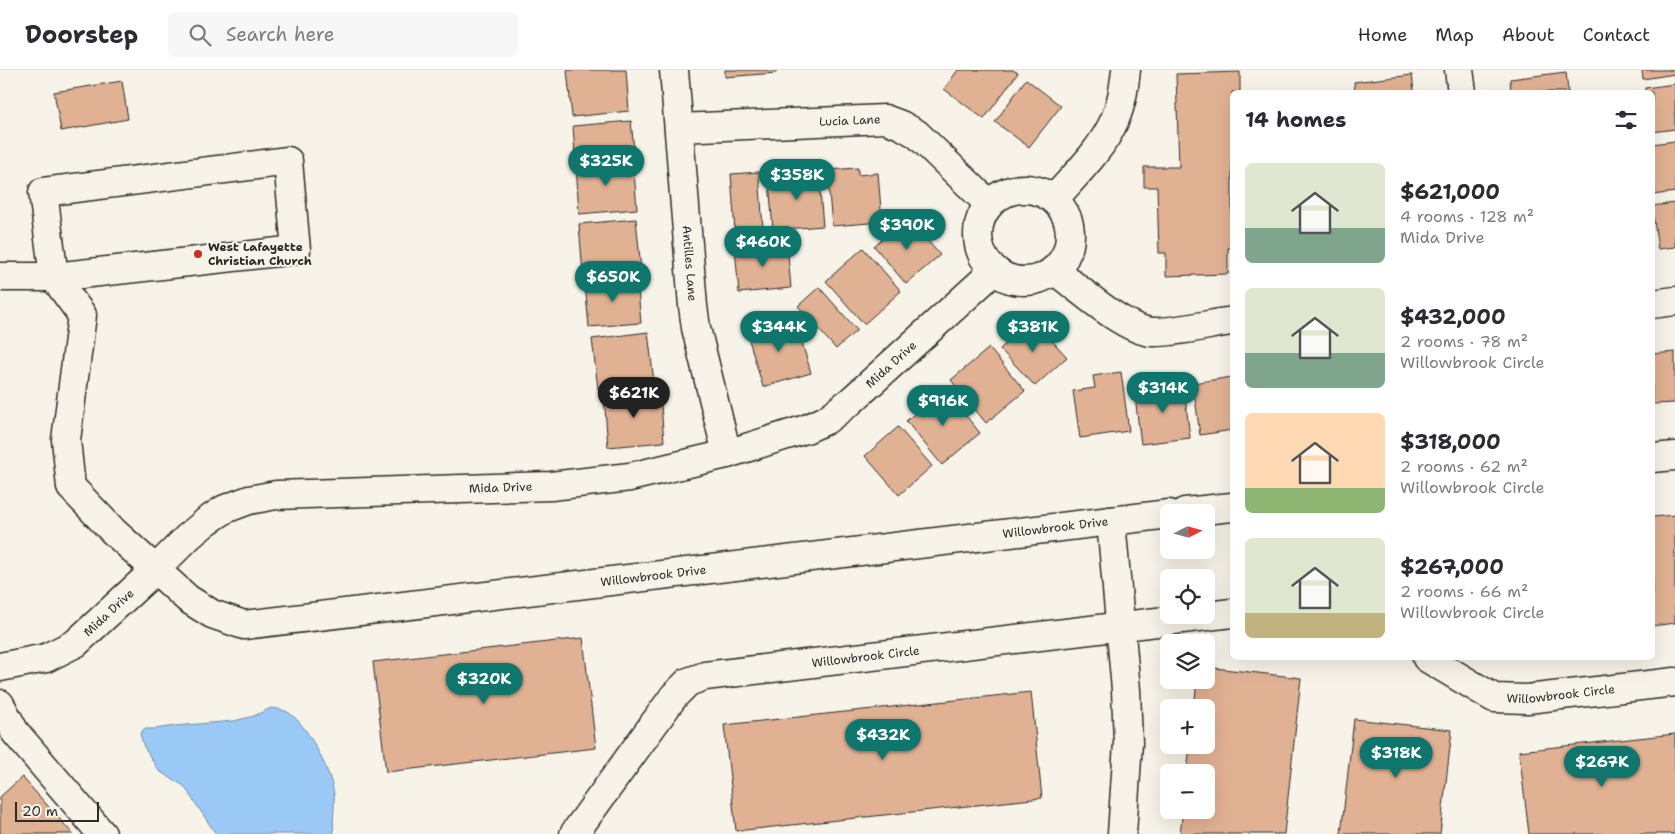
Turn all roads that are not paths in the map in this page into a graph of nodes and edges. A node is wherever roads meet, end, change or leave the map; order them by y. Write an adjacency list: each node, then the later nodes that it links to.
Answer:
1 (674, 70): 5 (street, Antilles Lane)
2 (1126, 70): 6 (street)
3 (1460, 70): 4 (street)
4 (1462, 90)
5 (679, 128): 7 (street, Lucia Lane); 15 (street, Antilles Lane)
6 (1054, 199): 7 (street); 9 (street)
7 (990, 204): 8 (street)
8 (995, 270): 9 (street); 15 (street, Mida Drive)
9 (1054, 270): 14 (street)
10 (0, 277): 11 (street)
11 (54, 277): 11 (street); 22 (street, Willowbrook Drive)
12 (1675, 302): 13 (street)
13 (1655, 304)
14 (1230, 321)
15 (728, 454): 22 (street, Mida Drive)
16 (1675, 456): 17 (street)
17 (1655, 458)
18 (1230, 507): 19 (street)
19 (1215, 509)
20 (1160, 515): 21 (street, Willowbrook Drive)
21 (1111, 521): 22 (street, Willowbrook Drive); 24 (street)
22 (156, 570): 26 (street, Mida Drive)
23 (1230, 613): 24 (street, Willowbrook Circle)
24 (1120, 628): 30 (street, Willowbrook Circle); 31 (street)
25 (1430, 660): 27 (street, Willowbrook Circle)
26 (0, 667)
27 (1675, 682)
28 (0, 704): 29 (street)
29 (102, 834)
30 (574, 834)
31 (1122, 834)

